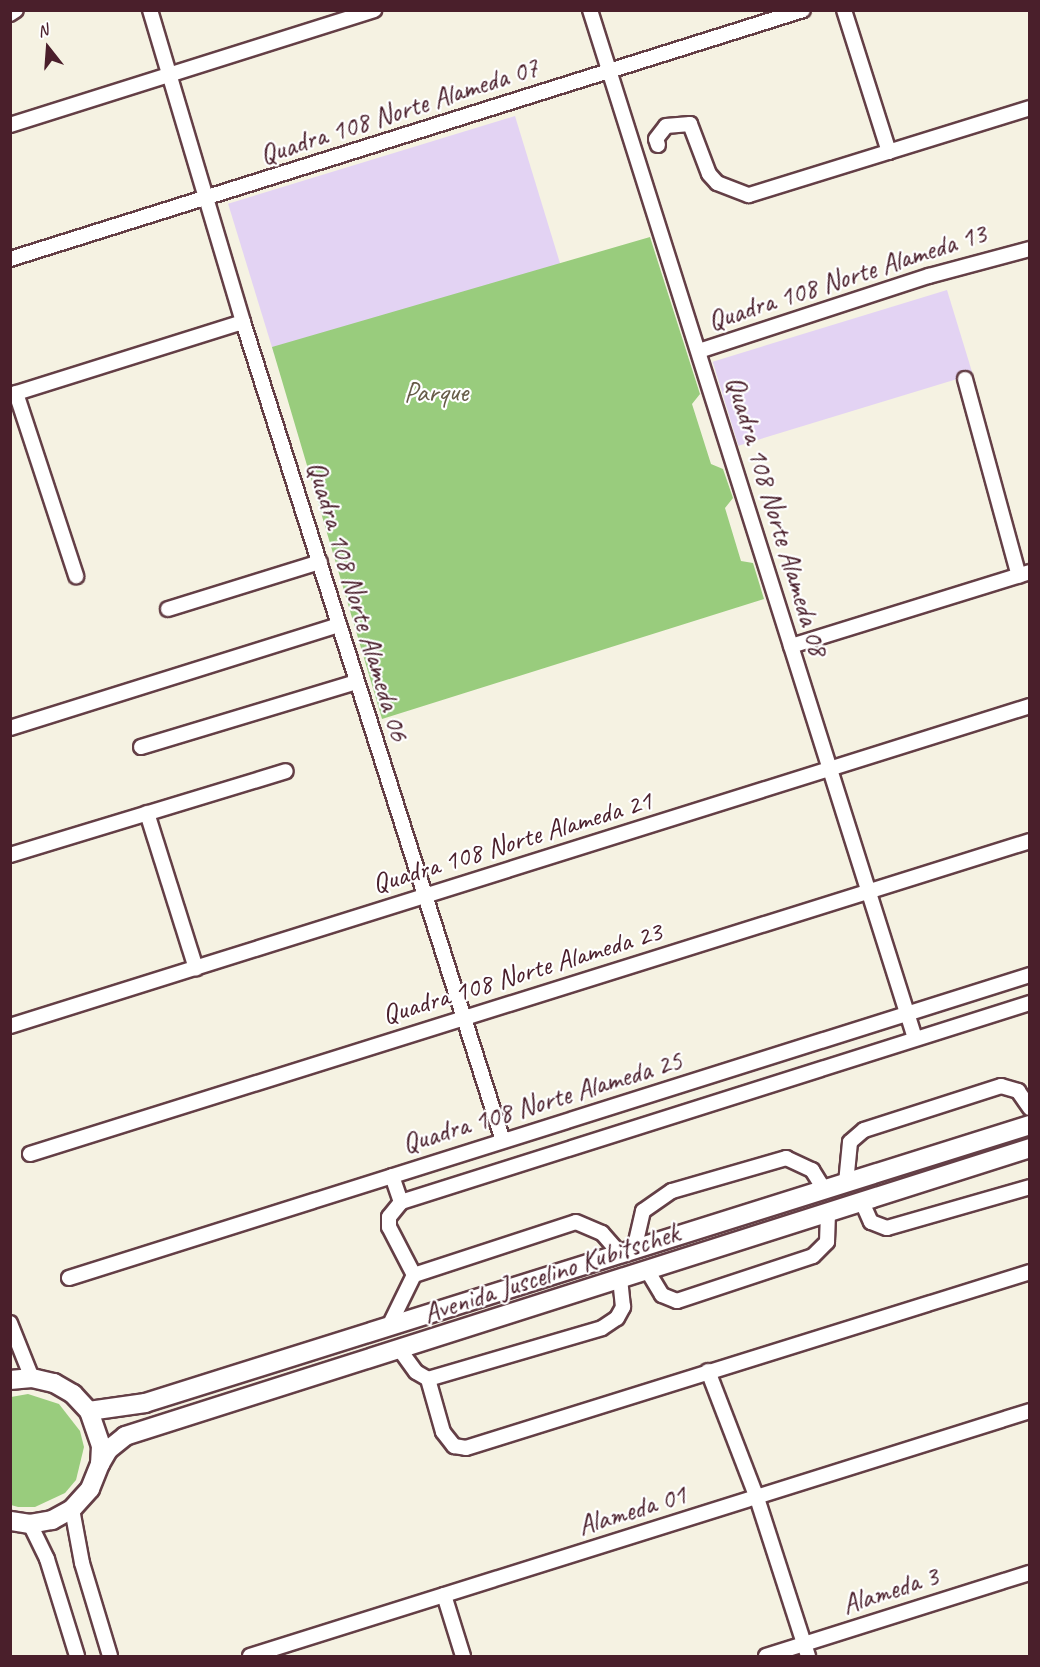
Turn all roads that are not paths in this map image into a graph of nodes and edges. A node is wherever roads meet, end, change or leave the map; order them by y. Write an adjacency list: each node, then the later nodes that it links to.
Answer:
1 (16, 10): 7 (street)
2 (150, 10): 9 (street, Quadra 108 Norte Alameda 06)
3 (374, 10): 9 (street)
4 (590, 10): 8 (street, Quadra 108 Norte Alameda 08)
5 (803, 10): 8 (street, Quadra 108 Norte Alameda 07)
6 (844, 10): 13 (street)
7 (10, 14)
8 (609, 72): 14 (street, Quadra 108 Norte Alameda 07); 20 (street, Quadra 108 Norte Alameda 08)
9 (169, 76): 11 (street); 14 (street, Quadra 108 Norte Alameda 06)
10 (1029, 108): 13 (street)
11 (10, 125)
12 (658, 145): 13 (street)
13 (889, 152)
14 (206, 199): 18 (street, Quadra 108 Norte Alameda 07); 19 (street, Quadra 108 Norte Alameda 06)
15 (1029, 241): 17 (street)
16 (1029, 249): 17 (street)
17 (1011, 251): 20 (street, Quadra 108 Norte Alameda 13)
18 (10, 259)
19 (243, 322): 22 (street); 23 (street, Quadra 108 Norte Alameda 06)
20 (699, 351): 28 (street, Quadra 108 Norte Alameda 08)
21 (965, 379): 24 (street)
22 (13, 394): 25 (street)
23 (320, 562): 26 (street); 27 (street, Quadra 108 Norte Alameda 06)
24 (1024, 574): 28 (street)
25 (76, 576)
26 (168, 609)
27 (339, 625): 29 (street, Quadra 108 Norte Alameda 06); 31 (street)
28 (791, 646): 33 (street, Quadra 108 Norte Alameda 08)
29 (356, 682): 32 (street); 39 (street, Quadra 108 Norte Alameda 06)
30 (1029, 706): 33 (street, Quadra 108 Norte Alameda 21)
31 (10, 728)
32 (141, 747)
33 (829, 768): 38 (street, Quadra 108 Norte Alameda 08); 39 (street, Quadra 108 Norte Alameda 21)
34 (286, 771): 35 (street)
35 (147, 813): 37 (street); 40 (street)
36 (1029, 841): 38 (street, Quadra 108 Norte Alameda 23)
37 (10, 855)
38 (868, 891): 43 (street, Quadra 108 Norte Alameda 08); 44 (street, Quadra 108 Norte Alameda 23)
39 (425, 896): 40 (street, Quadra 108 Norte Alameda 21); 44 (street, Quadra 108 Norte Alameda 06)
40 (196, 968): 45 (street, Quadra 108 Norte Alameda 21)
41 (1029, 975): 43 (street, Quadra 108 Norte Alameda 25)
42 (1029, 1003): 46 (street)
43 (907, 1014): 46 (street, Quadra 108 Norte Alameda 08); 49 (street, Quadra 108 Norte Alameda 25)
44 (463, 1018): 49 (street, Quadra 108 Norte Alameda 06); 51 (street, Quadra 108 Norte Alameda 23)
45 (10, 1026)
46 (915, 1038): 56 (street)
47 (1029, 1108): 53 (street)
48 (1029, 1125): 53 (main road, Avenida Juscelino Kubitschek)
49 (503, 1141): 52 (street, Quadra 108 Norte Alameda 25)
50 (1029, 1148): 57 (main road, Avenida Juscelino Kubitschek)
51 (30, 1154)
52 (392, 1176): 56 (street); 63 (street, Quadra 108 Norte Alameda 25)
53 (846, 1182): 55 (main road, Avenida Juscelino Kubitschek)
54 (1029, 1187): 57 (street)
55 (824, 1190): 59 (main road, Avenida Juscelino Kubitschek); 59 (street)
56 (401, 1202): 62 (street)
57 (862, 1202): 58 (main road, Avenida Juscelino Kubitschek)
58 (828, 1213): 60 (main road, Avenida Juscelino Kubitschek); 60 (street)
59 (627, 1252): 62 (street); 66 (main road, Avenida Juscelino Kubitschek)
60 (647, 1270): 64 (main road, Avenida Juscelino Kubitschek)
61 (1029, 1272): 68 (street)
62 (414, 1275): 66 (street)
63 (69, 1278)
64 (620, 1278): 67 (main road, Avenida Juscelino Kubitschek); 70 (street)
65 (10, 1323): 69 (street)
66 (389, 1326): 72 (main road, Avenida Juscelino Kubitschek)
67 (400, 1350): 70 (street); 74 (main road, Avenida Juscelino Kubitschek)
68 (708, 1371): 70 (street); 75 (street)
69 (32, 1378): 71 (main road); 72 (main road)
70 (428, 1379)
71 (10, 1380)
72 (89, 1411): 74 (main road)
73 (1029, 1412): 75 (street, Alameda 01)
74 (100, 1464): 76 (main road)
75 (757, 1498): 80 (street, Alameda 01); 81 (street)
76 (72, 1509): 78 (main road); 83 (street)
77 (10, 1521): 78 (main road)
78 (30, 1524): 82 (street)
79 (1029, 1573): 81 (street, Alameda 3)
80 (444, 1595): 84 (street, Alameda 01); 85 (street)
81 (806, 1650): 86 (street, Alameda 3)
82 (77, 1656)
83 (110, 1656)
84 (250, 1656)
85 (464, 1656)
86 (766, 1656)

